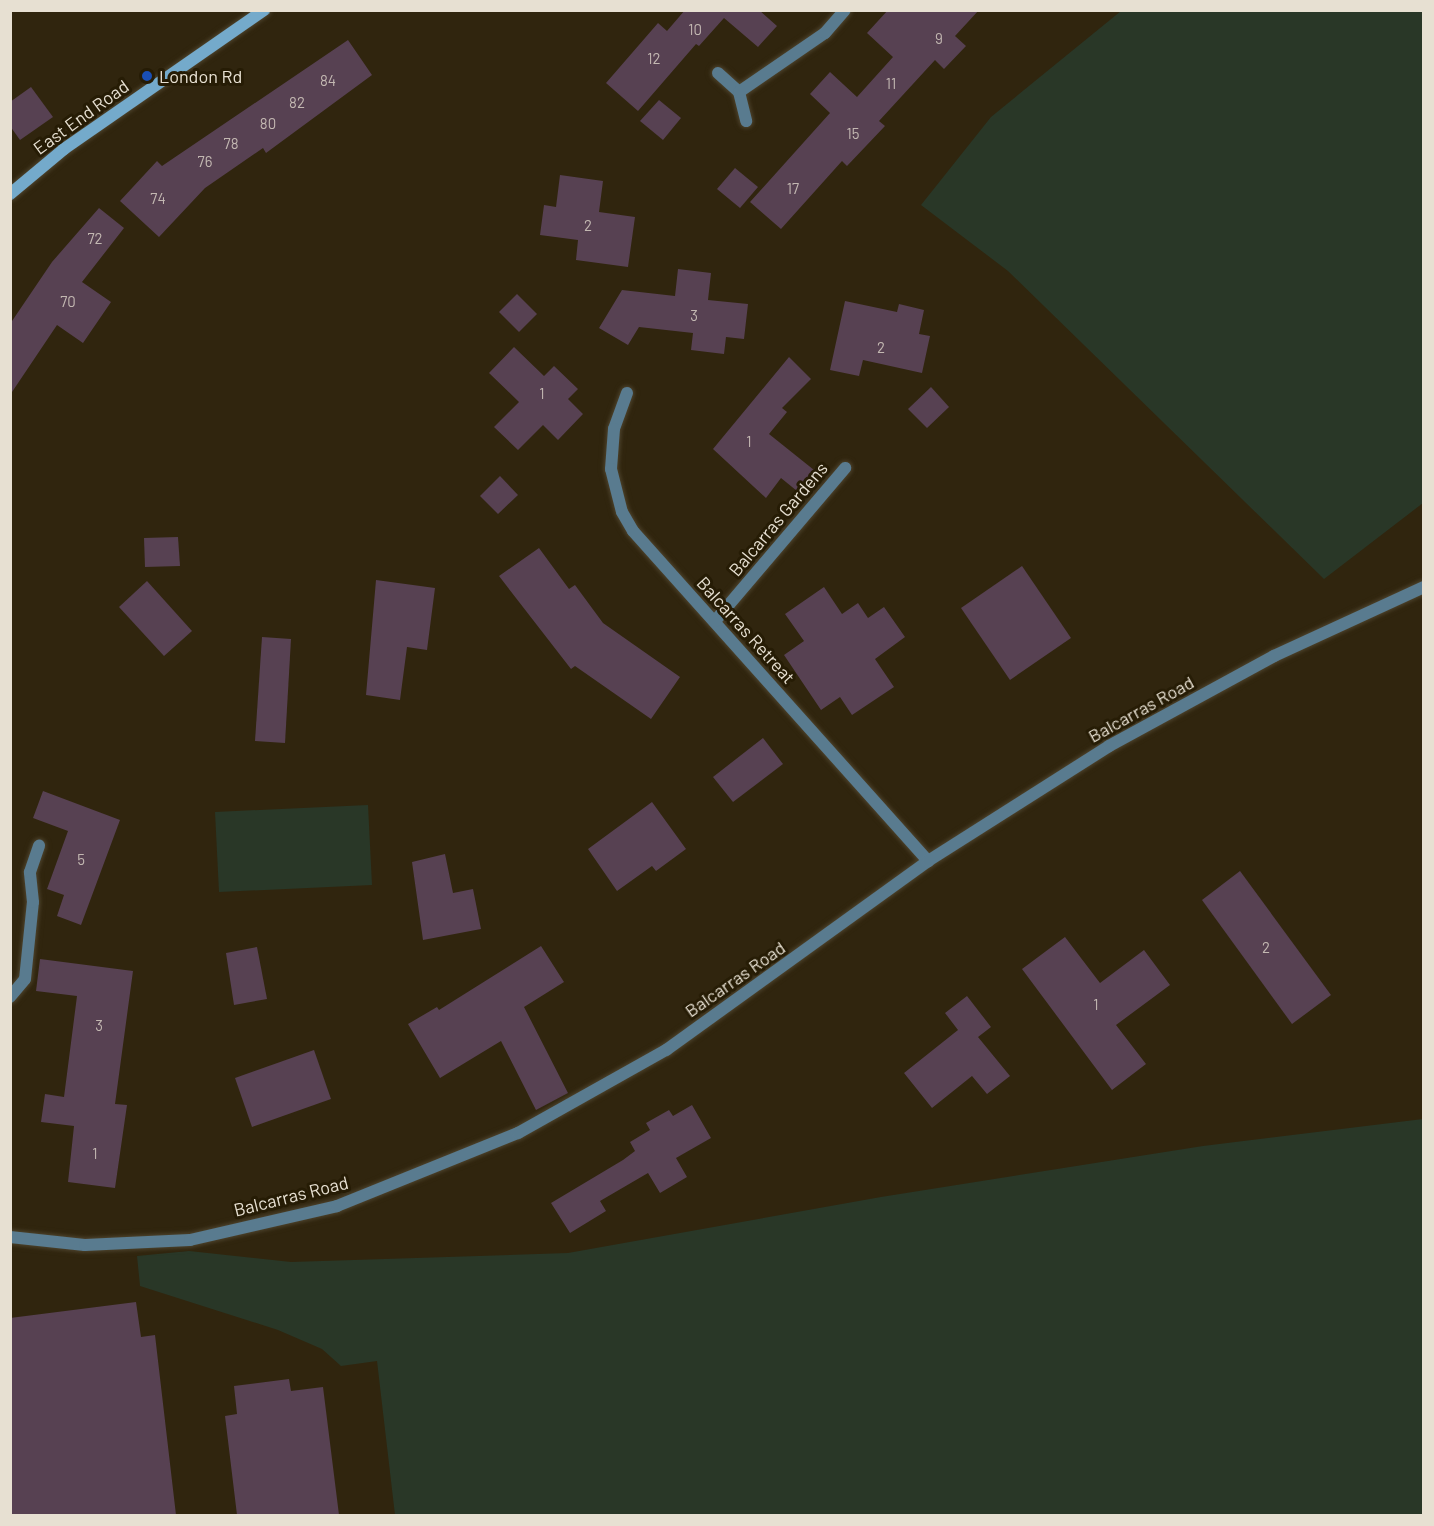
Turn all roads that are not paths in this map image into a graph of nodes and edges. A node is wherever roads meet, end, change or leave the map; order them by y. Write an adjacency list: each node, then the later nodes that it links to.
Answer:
1 (264, 10): 6 (street, East End Road)
2 (845, 10): 4 (street)
3 (718, 73): 4 (street)
4 (739, 92): 5 (street)
5 (746, 121)
6 (10, 194)
7 (627, 393): 10 (street, Balcarras Retreat)
8 (845, 468): 10 (street, Balcarras Gardens)
9 (1424, 587): 12 (street, Balcarras Road)
10 (715, 621): 12 (street, Balcarras Retreat)
11 (39, 846): 13 (street)
12 (927, 861): 14 (street, Balcarras Road)
13 (10, 997)
14 (10, 1237)

